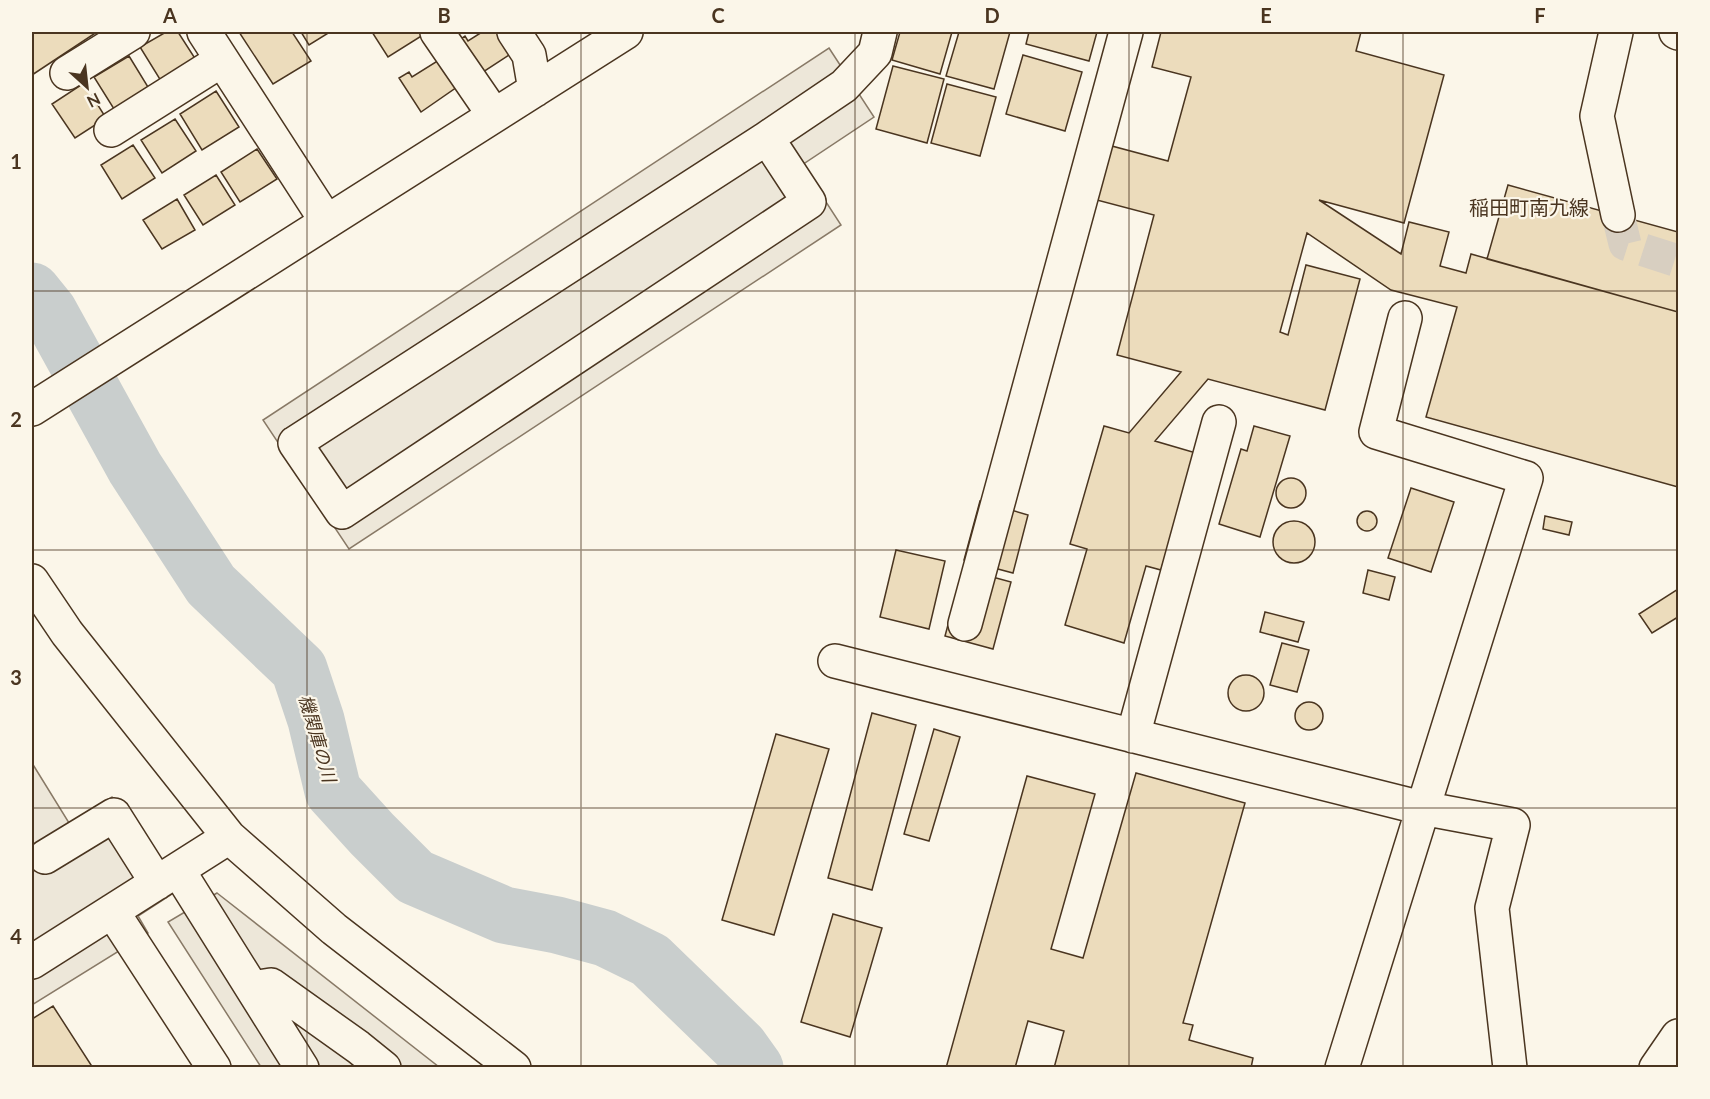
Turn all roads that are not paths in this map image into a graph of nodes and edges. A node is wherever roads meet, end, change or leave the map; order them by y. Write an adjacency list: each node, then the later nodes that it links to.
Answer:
1 (133, 32): 10 (street)
2 (204, 32): 9 (street)
3 (437, 32): 12 (street)
4 (514, 32): 11 (street)
5 (626, 32): 11 (street)
6 (880, 32): 14 (street)
7 (1126, 32): 21 (street)
8 (1616, 32): 15 (street)
9 (222, 60): 13 (street); 16 (street)
10 (67, 73)
11 (535, 90): 12 (street)
12 (494, 115): 16 (street)
13 (111, 130)
14 (767, 138): 14 (street)
15 (1618, 215)
16 (327, 222): 18 (street)
17 (1405, 318): 24 (street)
18 (35, 407)
19 (1219, 422): 23 (street)
20 (32, 581): 25 (street)
21 (965, 624)
22 (835, 661): 23 (street)
23 (1133, 736): 24 (street)
24 (1422, 808): 36 (street); 37 (street)
25 (229, 837): 27 (street); 35 (street)
26 (45, 857): 27 (street)
27 (167, 877): 28 (street); 30 (street)
28 (112, 911): 29 (street); 32 (street)
29 (32, 962)
30 (252, 988): 33 (street); 34 (street)
31 (1678, 1036): 38 (street)
32 (214, 1068)
33 (302, 1068)
34 (384, 1068)
35 (514, 1068)
36 (1342, 1068)
37 (1510, 1068)
38 (1656, 1068)

